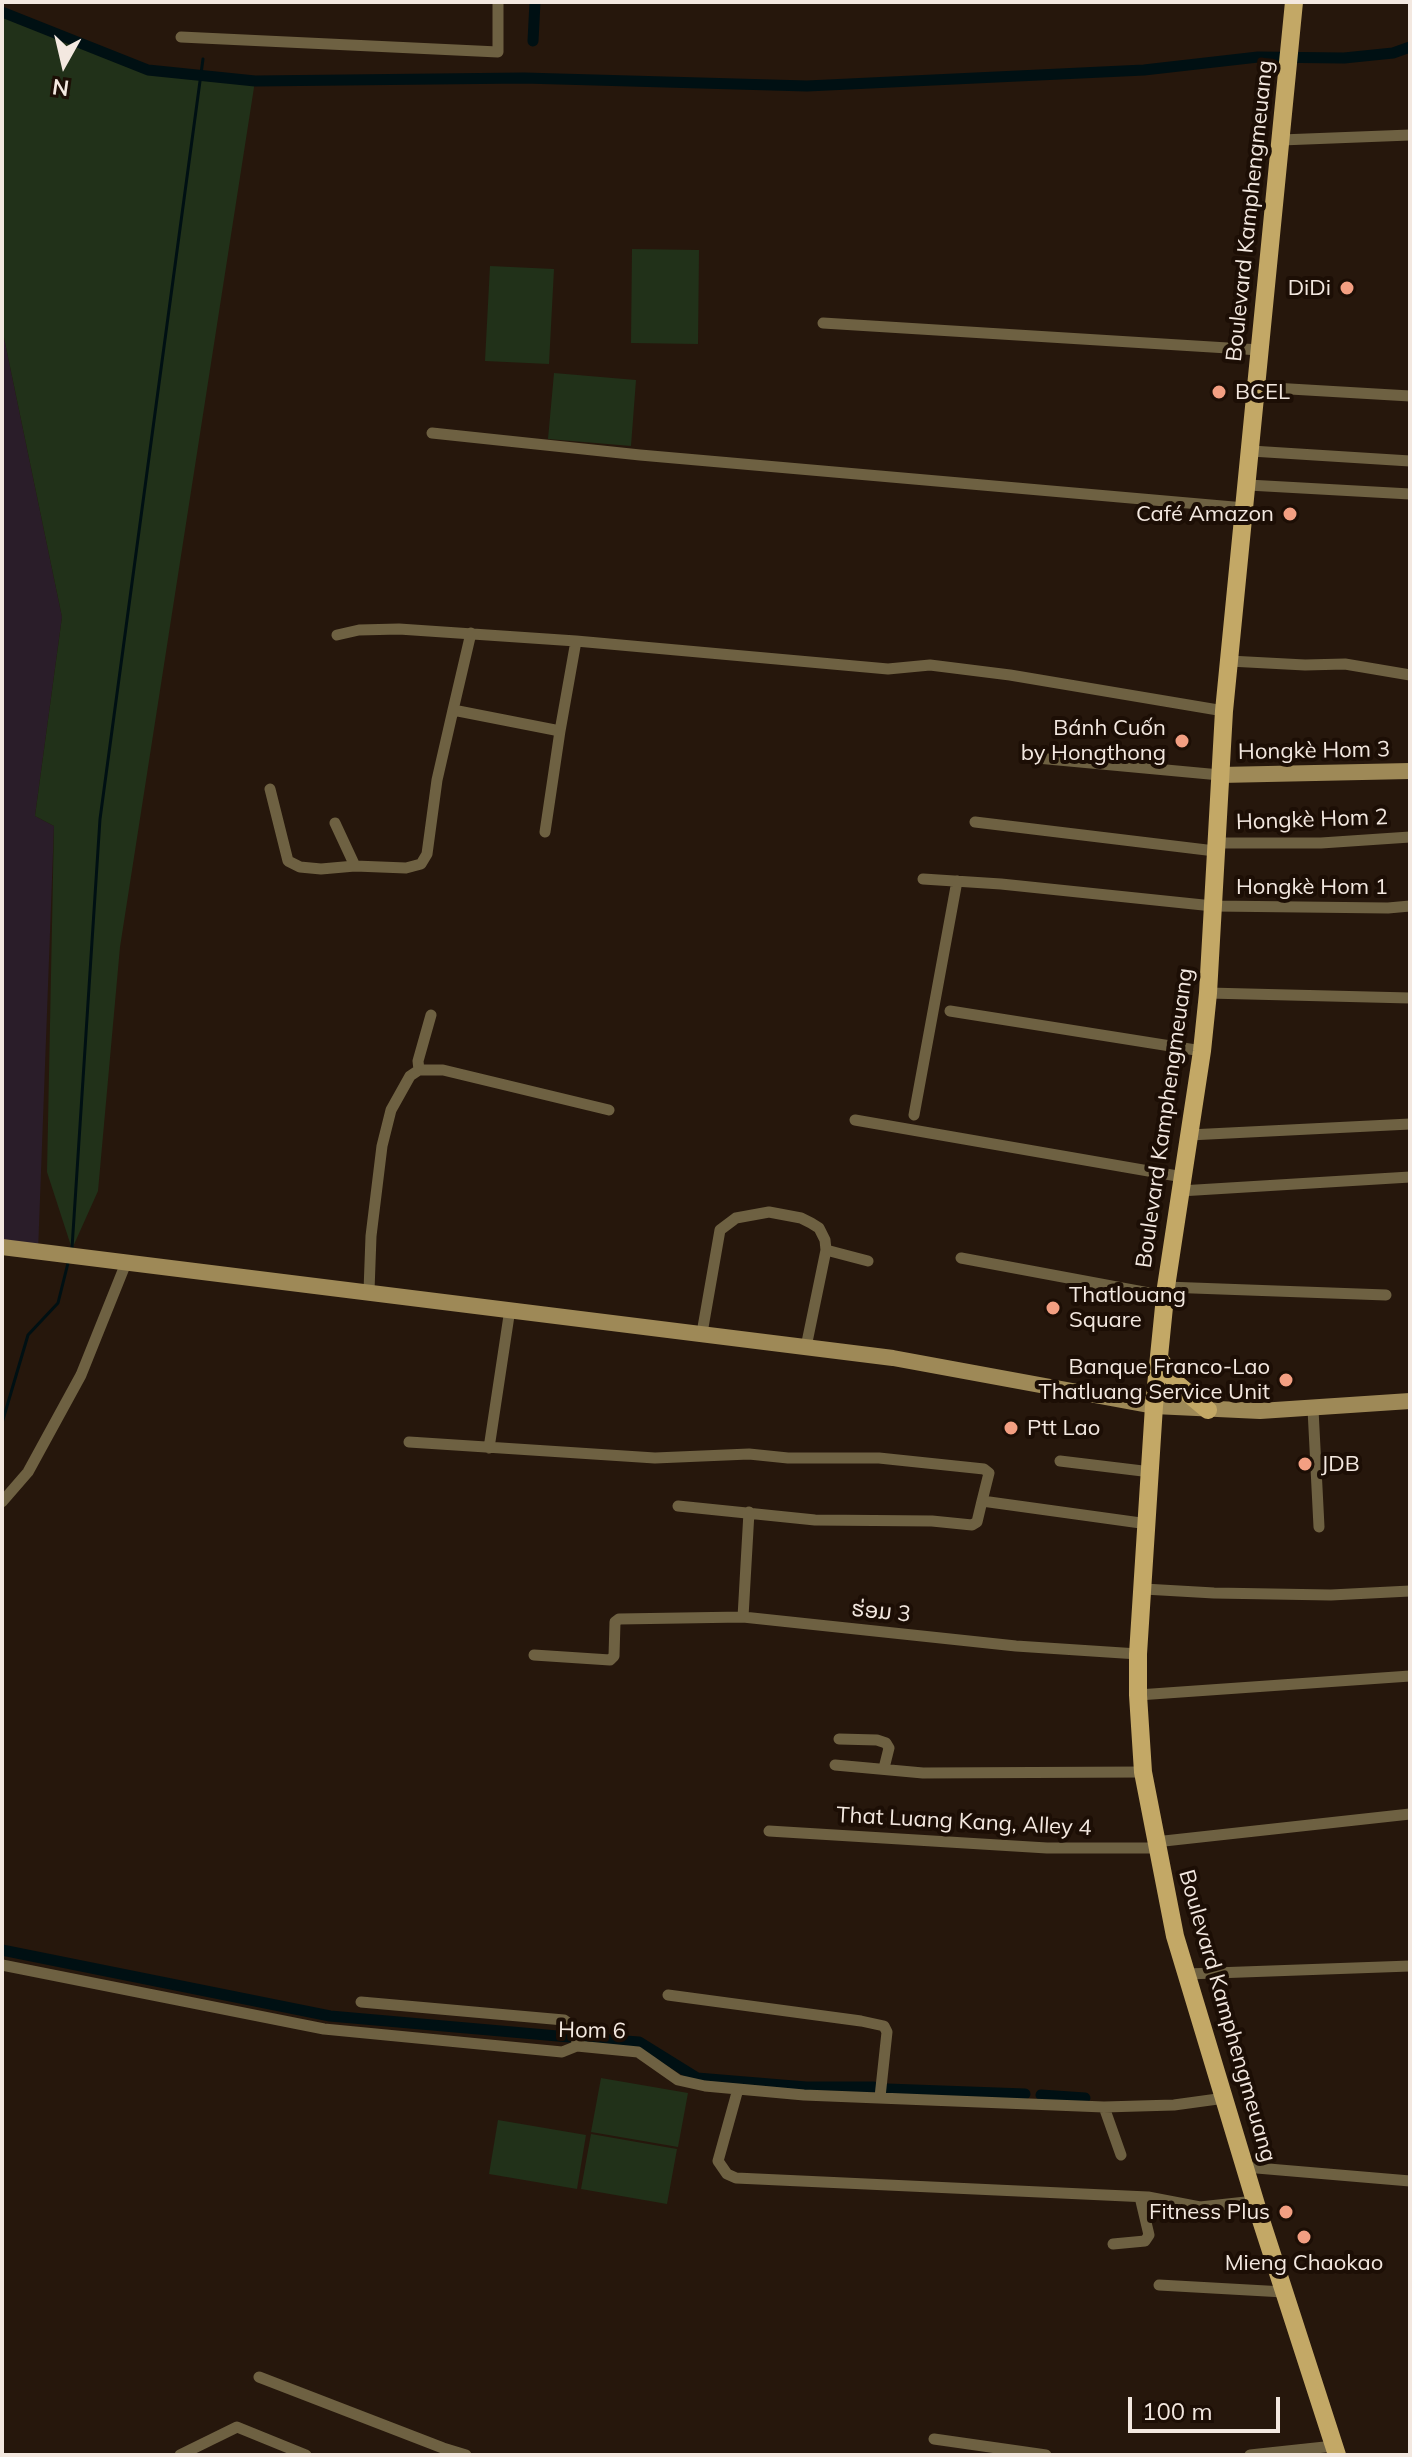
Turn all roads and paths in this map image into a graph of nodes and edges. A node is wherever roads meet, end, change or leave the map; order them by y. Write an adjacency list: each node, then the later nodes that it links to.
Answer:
1 (498, 2): 3 (street)
2 (1294, 2): 5 (main road, Boulevard Kamphengmeuang)
3 (181, 37)
4 (1410, 135): 5 (street)
5 (1281, 140): 7 (main road, Boulevard Kamphengmeuang)
6 (823, 323): 7 (street)
7 (1260, 350): 8 (main road, Boulevard Kamphengmeuang)
8 (1256, 387): 9 (street); 11 (main road, Boulevard Kamphengmeuang)
9 (1410, 396)
10 (432, 433): 15 (street)
11 (1251, 451): 12 (street); 13 (main road, Boulevard Kamphengmeuang)
12 (1410, 461)
13 (1248, 485): 14 (street); 15 (main road, Boulevard Kamphengmeuang)
14 (1410, 494)
15 (1245, 508): 19 (main road, Boulevard Kamphengmeuang)
16 (471, 633): 17 (street); 18 (street); 21 (street)
17 (337, 635)
18 (576, 641): 22 (street); 23 (street)
19 (1229, 661): 20 (street); 22 (main road, Boulevard Kamphengmeuang)
20 (1410, 675)
21 (453, 710): 23 (street); 33 (street)
22 (1224, 711): 26 (main road, Boulevard Kamphengmeuang)
23 (560, 731): 30 (street)
24 (1037, 758): 26 (street)
25 (1410, 771): 26 (main road, Hongkè Hom 3)
26 (1220, 775): 32 (main road, Boulevard Kamphengmeuang)
27 (270, 789): 33 (street)
28 (975, 822): 32 (street, Hongkè Hom 2)
29 (335, 823): 33 (street)
30 (545, 832)
31 (1410, 837): 32 (street, Hongkè Hom 2)
32 (1215, 847): 36 (main road, Boulevard Kamphengmeuang)
33 (355, 866)
34 (923, 879): 35 (street, Hongkè Hom 1)
35 (957, 881): 36 (street, Hongkè Hom 1); 45 (street)
36 (1213, 906): 37 (street, Hongkè Hom 1); 38 (main road, Boulevard Kamphengmeuang)
37 (1410, 906)
38 (1208, 993): 39 (street); 42 (main road, Boulevard Kamphengmeuang)
39 (1410, 998)
40 (950, 1011): 42 (street)
41 (431, 1015): 43 (street)
42 (1202, 1051): 48 (main road, Boulevard Kamphengmeuang)
43 (419, 1070): 44 (street); 56 (street)
44 (609, 1110)
45 (914, 1115)
46 (855, 1120): 50 (street)
47 (1410, 1124): 48 (street)
48 (1189, 1135): 50 (main road, Boulevard Kamphengmeuang)
49 (1410, 1177): 50 (street)
50 (1181, 1184): 57 (main road, Boulevard Kamphengmeuang)
51 (2, 1247): 55 (main road)
52 (826, 1250): 54 (street); 60 (street); 61 (street)
53 (961, 1258): 57 (street)
54 (868, 1261)
55 (126, 1263): 56 (main road); 72 (street)
56 (369, 1291): 59 (main road)
57 (1166, 1291): 58 (street); 62 (main road, Boulevard Kamphengmeuang)
58 (1386, 1295)
59 (510, 1309): 60 (main road); 68 (street)
60 (702, 1333): 61 (main road)
61 (806, 1347): 64 (main road)
62 (1159, 1358): 64 (main road, Boulevard Kamphengmeuang); 66 (main road)
63 (1410, 1401): 65 (main road)
64 (1154, 1406): 66 (main road); 70 (main road, Boulevard Kamphengmeuang)
65 (1313, 1409): 66 (main road); 76 (street)
66 (1208, 1410)
67 (409, 1442): 68 (street)
68 (489, 1448): 71 (street)
69 (1060, 1461): 70 (street)
70 (1151, 1472): 75 (main road, Boulevard Kamphengmeuang)
71 (982, 1501): 74 (street); 75 (street)
72 (2, 1502)
73 (678, 1506): 74 (street)
74 (749, 1512): 79 (street)
75 (1148, 1524): 77 (main road, Boulevard Kamphengmeuang)
76 (1319, 1527)
77 (1144, 1589): 78 (street); 80 (main road, Boulevard Kamphengmeuang)
78 (1410, 1591)
79 (743, 1617): 80 (street, ຮ່ອມ 3); 81 (street, ຮ່ອມ 3)
80 (1138, 1654): 83 (main road, Boulevard Kamphengmeuang)
81 (534, 1655)
82 (1410, 1676): 83 (street)
83 (1138, 1695): 87 (main road, Boulevard Kamphengmeuang)
84 (839, 1739): 86 (street)
85 (835, 1765): 86 (street)
86 (884, 1768): 87 (street)
87 (1143, 1772): 90 (main road, Boulevard Kamphengmeuang)
88 (1410, 1814): 90 (street, That Luang Kang, Alley 4)
89 (769, 1831): 90 (street, That Luang Kang, Alley 4)
90 (1155, 1845): 93 (main road, Boulevard Kamphengmeuang)
91 (2, 1965): 96 (street, Hom 6)
92 (1410, 1966): 93 (street)
93 (1187, 1974): 99 (main road, Boulevard Kamphengmeuang)
94 (668, 1995): 98 (street)
95 (361, 2002): 96 (street)
96 (577, 2046): 97 (street, Hom 6)
97 (738, 2089): 98 (street, Hom 6); 104 (street)
98 (880, 2097): 100 (street, Hom 6)
99 (1225, 2098): 100 (street, Hom 6); 102 (main road, Boulevard Kamphengmeuang)
100 (1104, 2107): 101 (street)
101 (1121, 2155)
102 (1245, 2167): 103 (street); 105 (main road, Boulevard Kamphengmeuang)
103 (1410, 2181)
104 (1140, 2197): 105 (street); 106 (street)
105 (1255, 2201): 108 (main road, Boulevard Kamphengmeuang)
106 (1113, 2244)
107 (1159, 2285): 108 (street)
108 (1284, 2292): 111 (main road, Boulevard Kamphengmeuang)
109 (259, 2377): 114 (street)
110 (934, 2439): 115 (street)
111 (1336, 2451): 116 (street)
112 (180, 2455): 113 (street)
113 (306, 2455)
114 (465, 2455)
115 (1046, 2455)
116 (1250, 2455)

